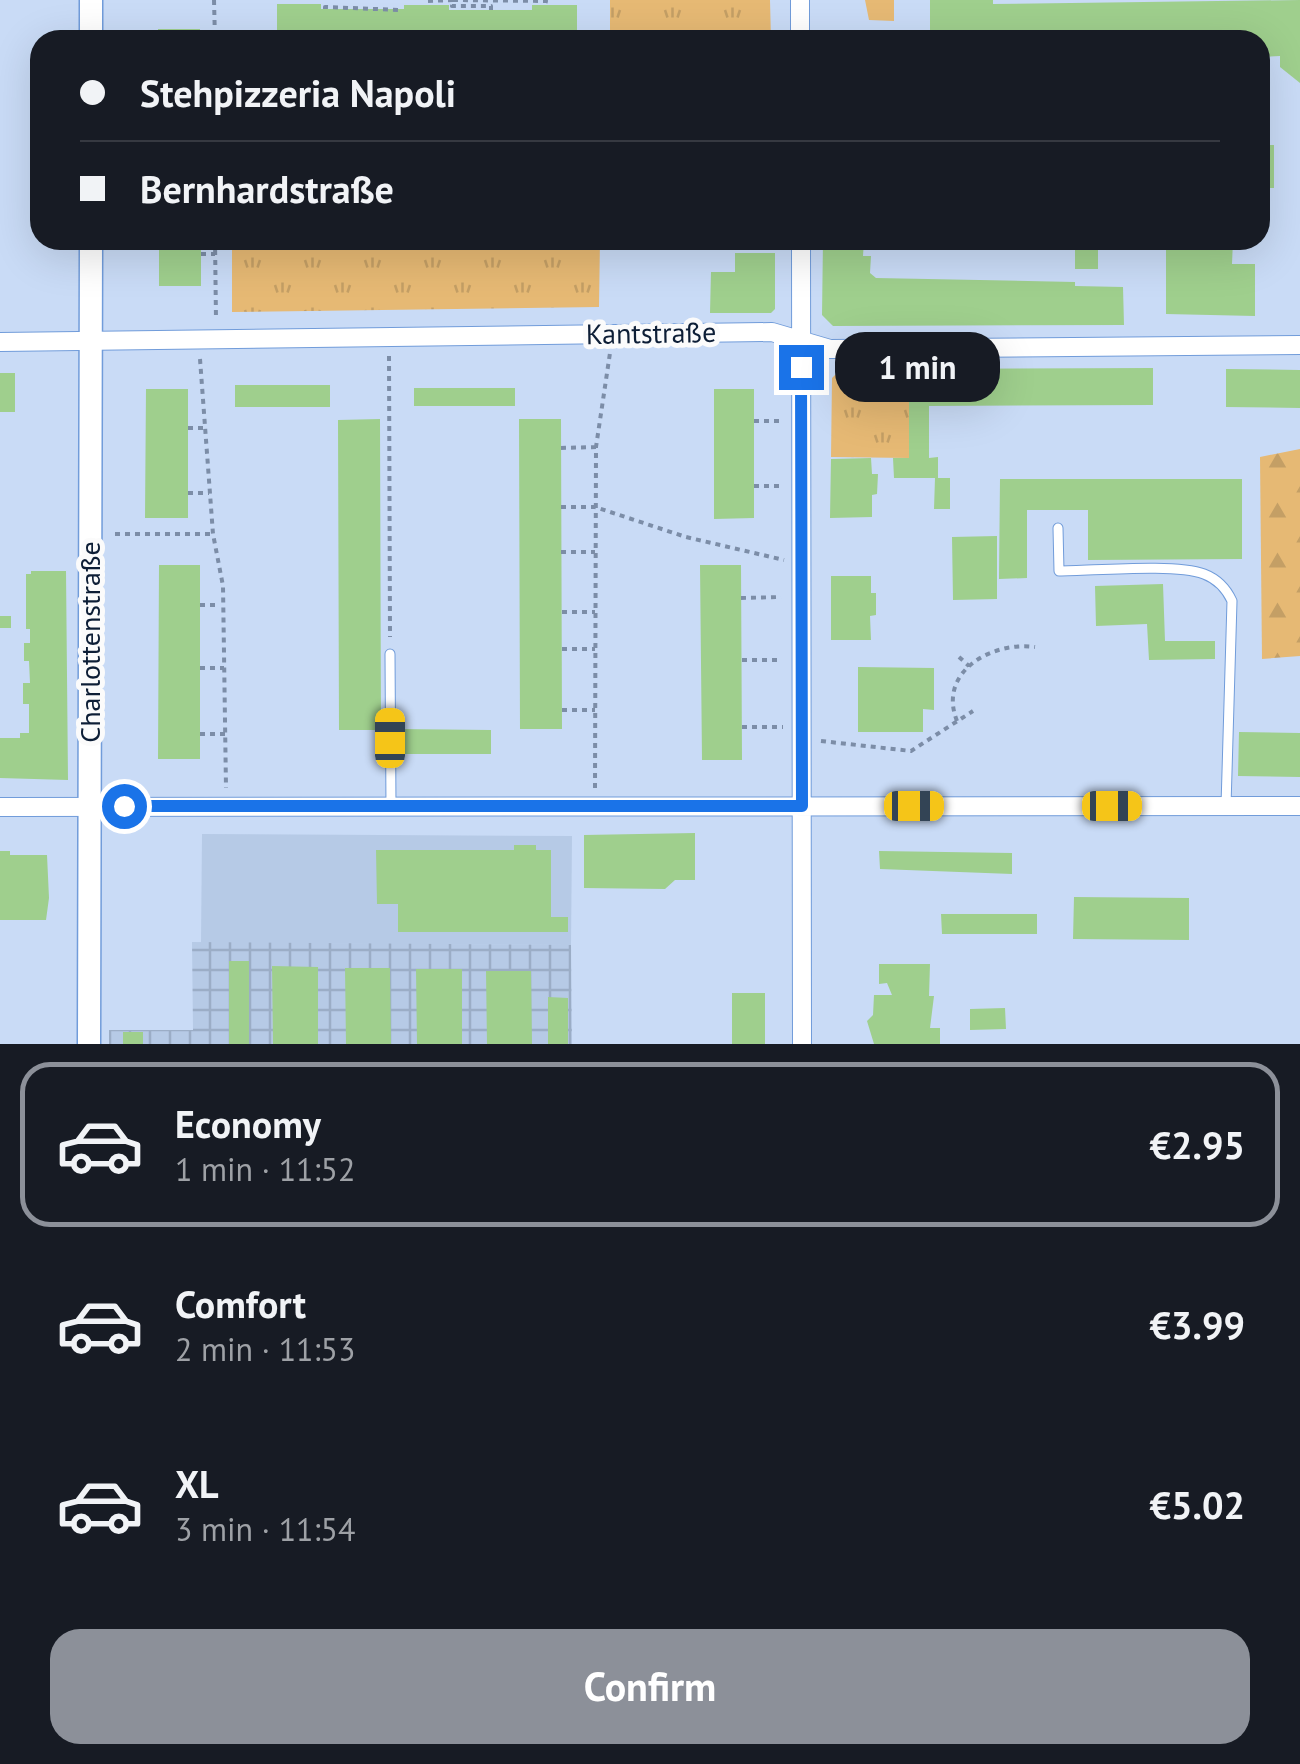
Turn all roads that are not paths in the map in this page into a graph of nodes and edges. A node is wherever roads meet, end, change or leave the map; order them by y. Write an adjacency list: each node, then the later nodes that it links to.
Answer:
1 (91, 0): 3 (street)
2 (800, 0): 4 (street)
3 (91, 30)
4 (800, 30)
5 (91, 250): 7 (street, Charlottenstraße)
6 (801, 250): 8 (street)
7 (90, 340): 8 (street, Kantstraße); 9 (street, Kantstraße); 14 (street, Charlottenstraße)
8 (801, 340): 10 (street, Kantstraße); 16 (street)
9 (0, 342)
10 (1300, 345)
11 (1058, 528): 17 (lane)
12 (390, 654): 15 (lane)
13 (0, 806): 14 (street)
14 (90, 806): 15 (street); 19 (street, Charlottenstraße)
15 (390, 806): 16 (street)
16 (802, 806): 17 (street); 20 (street)
17 (1226, 806): 18 (street)
18 (1300, 806)
19 (89, 1044)
20 (802, 1044)

